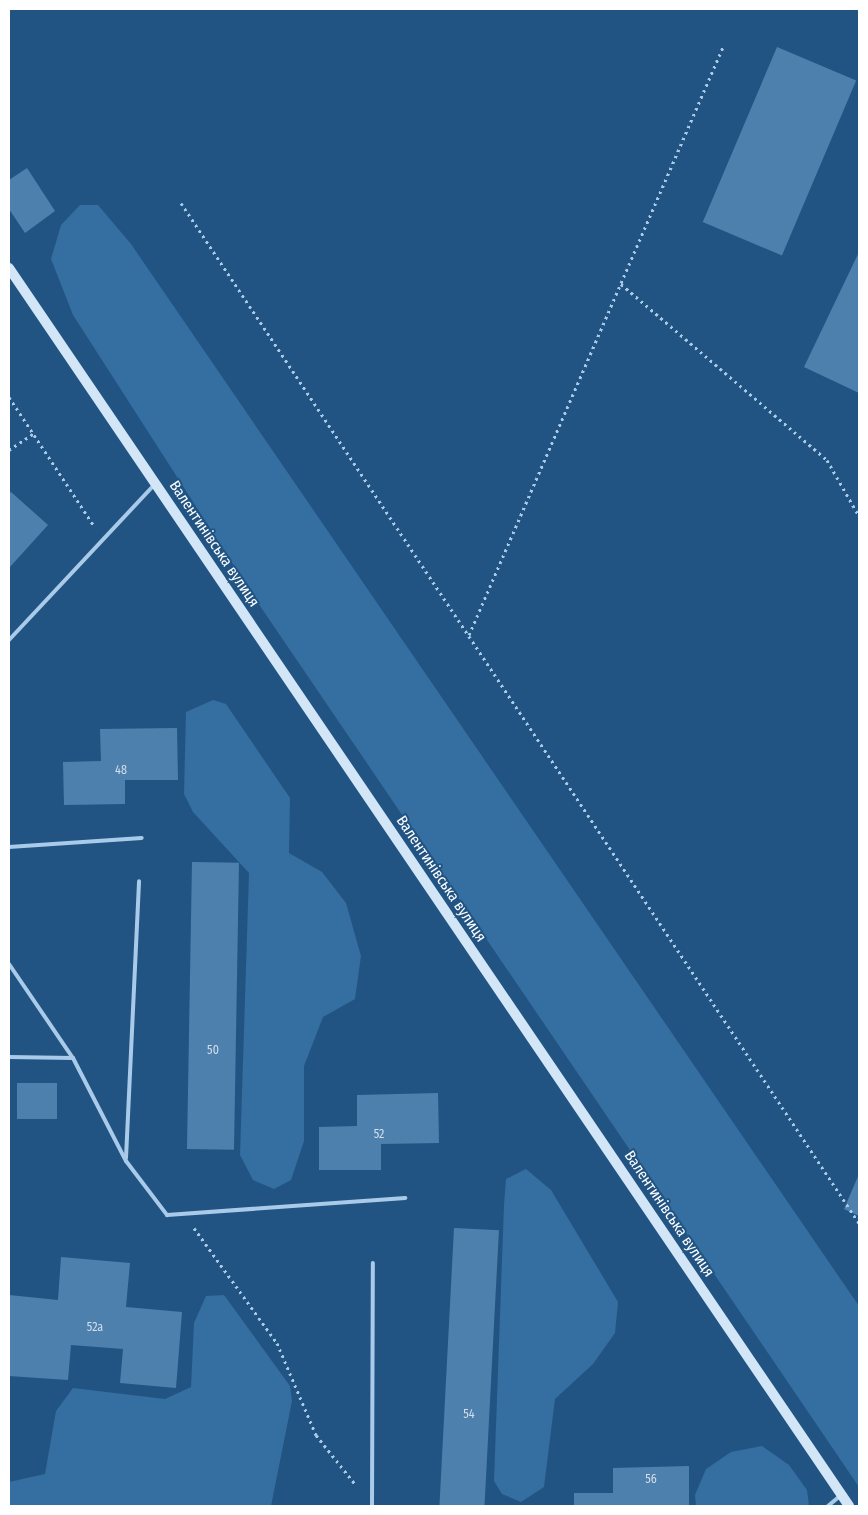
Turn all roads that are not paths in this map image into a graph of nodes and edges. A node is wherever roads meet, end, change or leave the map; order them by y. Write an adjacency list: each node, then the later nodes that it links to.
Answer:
1 (9, 268): 2 (street, Валентинівська вулиця)
2 (155, 484): 3 (lane); 13 (street, Валентинівська вулиця)
3 (9, 640)
4 (142, 838): 5 (lane)
5 (9, 846)
6 (139, 881): 10 (lane)
7 (9, 964): 9 (lane)
8 (9, 1057): 9 (lane)
9 (73, 1058): 10 (lane)
10 (126, 1160): 11 (lane)
11 (405, 1198)
12 (373, 1263): 14 (lane)
13 (841, 1494): 15 (lane); 16 (street, Валентинівська вулиця)
14 (372, 1506)
15 (828, 1506)
16 (849, 1506)

